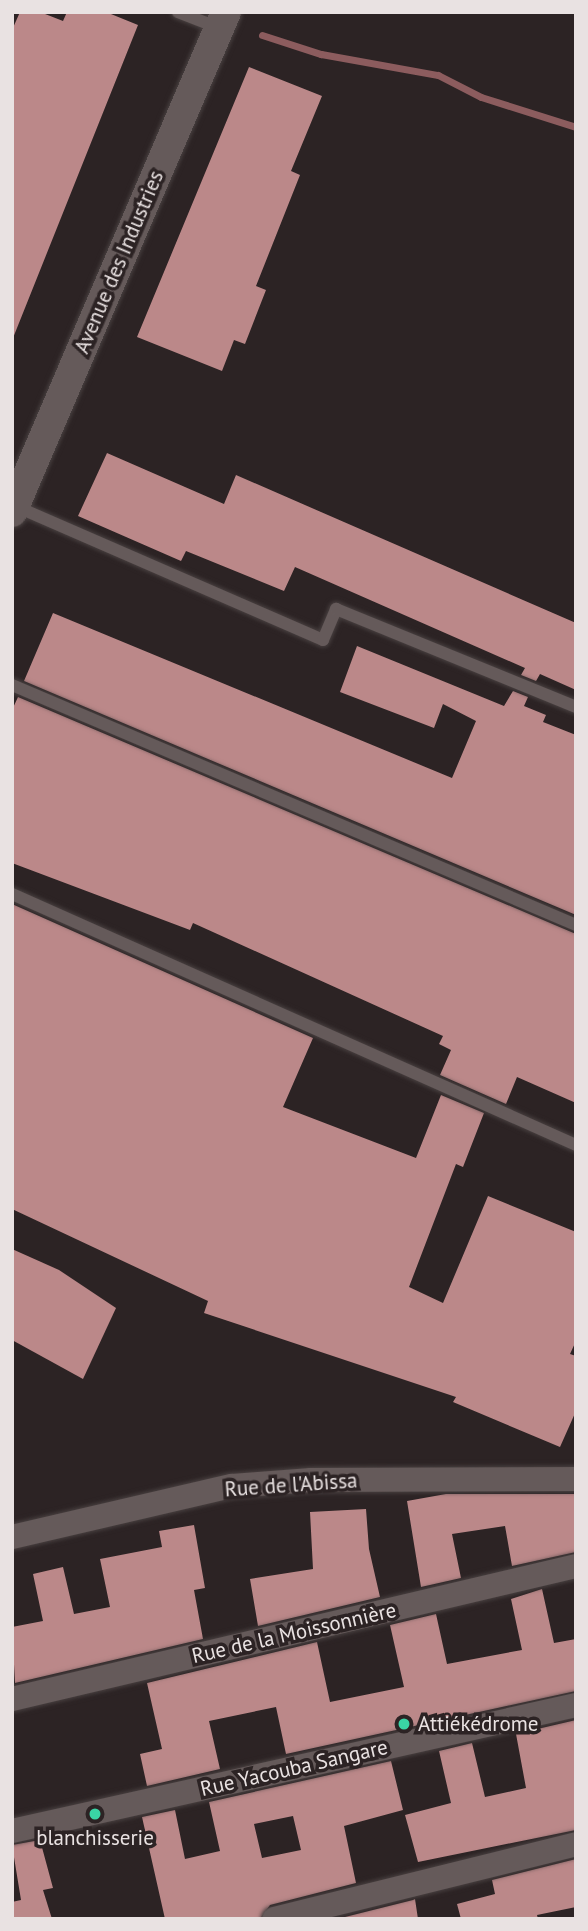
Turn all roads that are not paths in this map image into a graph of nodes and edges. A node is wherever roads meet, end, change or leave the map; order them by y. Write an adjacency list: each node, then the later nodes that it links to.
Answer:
1 (178, 12): 2 (lane)
2 (223, 20): 3 (street, Avenue des Industries)
3 (13, 509): 5 (lane)
4 (12, 685): 7 (lane)
5 (576, 707)
6 (12, 894): 8 (lane)
7 (576, 925)
8 (576, 1145)
9 (576, 1479): 10 (street, Rue de l'Abissa)
10 (12, 1537)
11 (576, 1566): 12 (street, Rue de la Moissonnière)
12 (12, 1699)
13 (576, 1704): 14 (street, Rue Yacouba Sangare)
14 (12, 1831)
15 (576, 1844): 16 (street)
16 (274, 1919)

